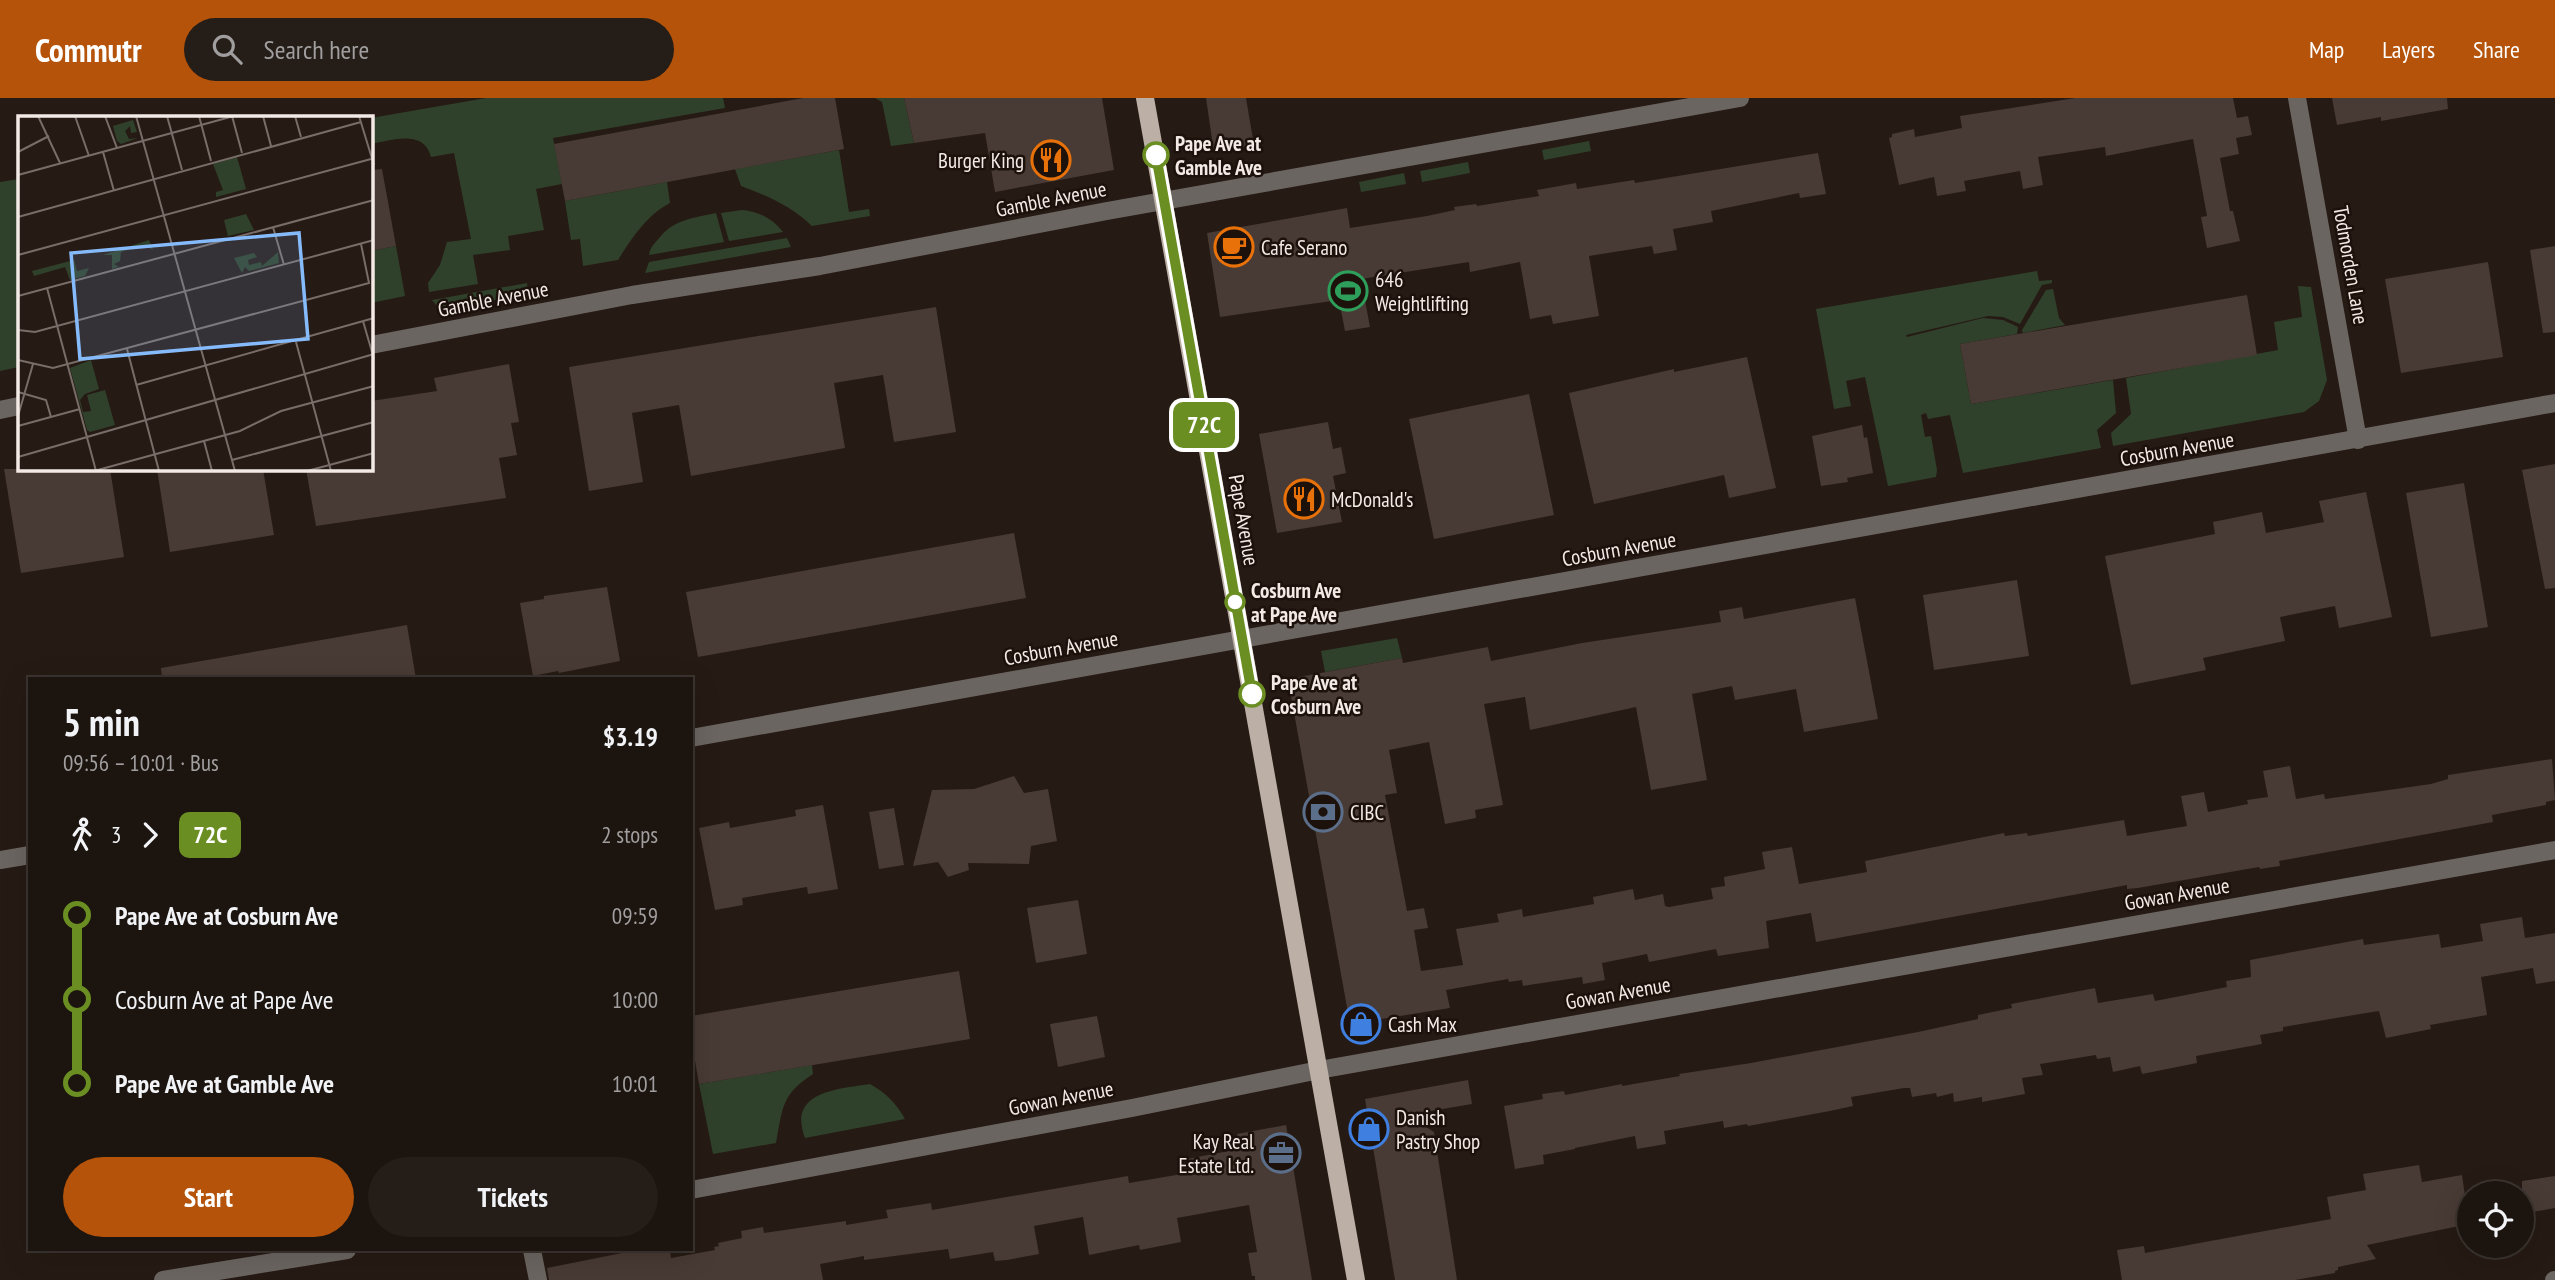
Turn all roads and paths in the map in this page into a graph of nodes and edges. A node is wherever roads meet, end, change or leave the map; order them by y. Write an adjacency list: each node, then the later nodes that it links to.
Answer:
1 (1145, 98): 4 (main road, Pape Avenue)
2 (1740, 98): 4 (street, Gamble Avenue)
3 (2297, 98): 9 (street, Todmorden Lane)
4 (1165, 202): 5 (street, Gamble Avenue); 10 (main road, Pape Avenue)
5 (373, 345)
6 (2555, 403): 9 (street, Cosburn Avenue)
7 (18, 406): 8 (street)
8 (0, 410)
9 (2358, 440): 10 (street, Cosburn Avenue)
10 (1241, 639): 11 (street, Cosburn Avenue); 15 (main road, Pape Avenue)
11 (693, 738)
12 (2555, 850): 15 (street, Gowan Avenue)
13 (28, 855): 14 (street)
14 (0, 860)
15 (1319, 1070): 16 (street, Gowan Avenue); 21 (main road, Pape Avenue)
16 (693, 1190)
17 (340, 1251): 19 (street)
18 (532, 1251): 20 (street)
19 (163, 1280)
20 (538, 1280)
21 (1356, 1280)

